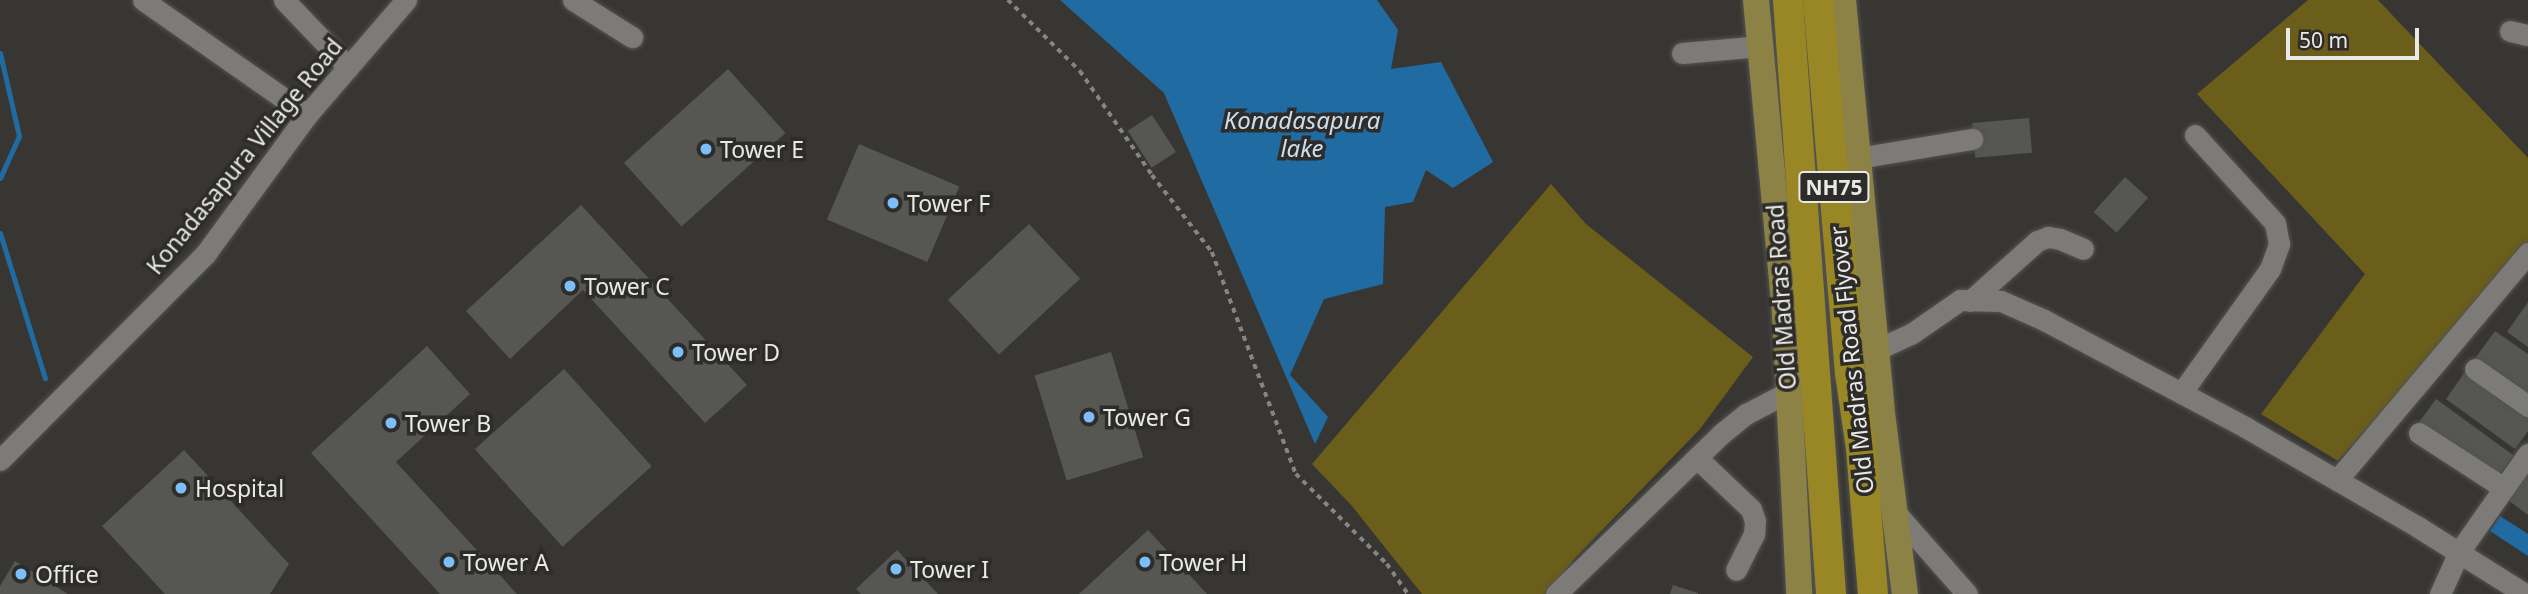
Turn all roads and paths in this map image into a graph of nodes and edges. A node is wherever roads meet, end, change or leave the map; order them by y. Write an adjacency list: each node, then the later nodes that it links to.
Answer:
1 (143, 0): 14 (street)
2 (284, 0): 13 (street)
3 (406, 0): 13 (street, Konadasapura Village Road)
4 (573, 0): 10 (street)
5 (1008, 0): 35 (path)
6 (1756, 0): 11 (main road, Old Madras Road)
7 (1788, 0): 38 (highway, Old Madras Road Flyover / NH75)
8 (1818, 0): 39 (highway, Old Madras Road Flyover / NH75)
9 (1843, 0): 17 (main road)
10 (632, 37)
11 (1760, 46): 12 (street); 23 (main road, Old Madras Road)
12 (1682, 53)
13 (348, 67): 14 (street, Konadasapura Village Road)
14 (307, 115): 29 (street, Konadasapura Village Road)
15 (2195, 135): 24 (street)
16 (1972, 139): 17 (street)
17 (1858, 158): 21 (main road)
18 (2084, 249): 20 (street)
19 (2528, 253): 30 (street)
20 (1970, 300): 21 (street); 24 (street)
21 (1876, 350): 32 (main road)
22 (2475, 369): 25 (street)
23 (1788, 392): 28 (street); 37 (main road, Old Madras Road)
24 (2182, 392): 30 (street)
25 (2528, 406)
26 (2419, 433): 31 (street)
27 (2528, 454): 31 (street)
28 (1697, 458): 34 (street); 36 (street)
29 (0, 460)
30 (2337, 480): 33 (street)
31 (2504, 488): 33 (street)
32 (1895, 512): 40 (main road); 41 (street)
33 (2459, 552): 42 (street); 43 (street)
34 (1736, 570)
35 (1408, 594)
36 (1556, 594)
37 (1799, 594)
38 (1831, 594)
39 (1872, 594)
40 (1905, 594)
41 (1966, 594)
42 (2440, 594)
43 (2525, 594)

